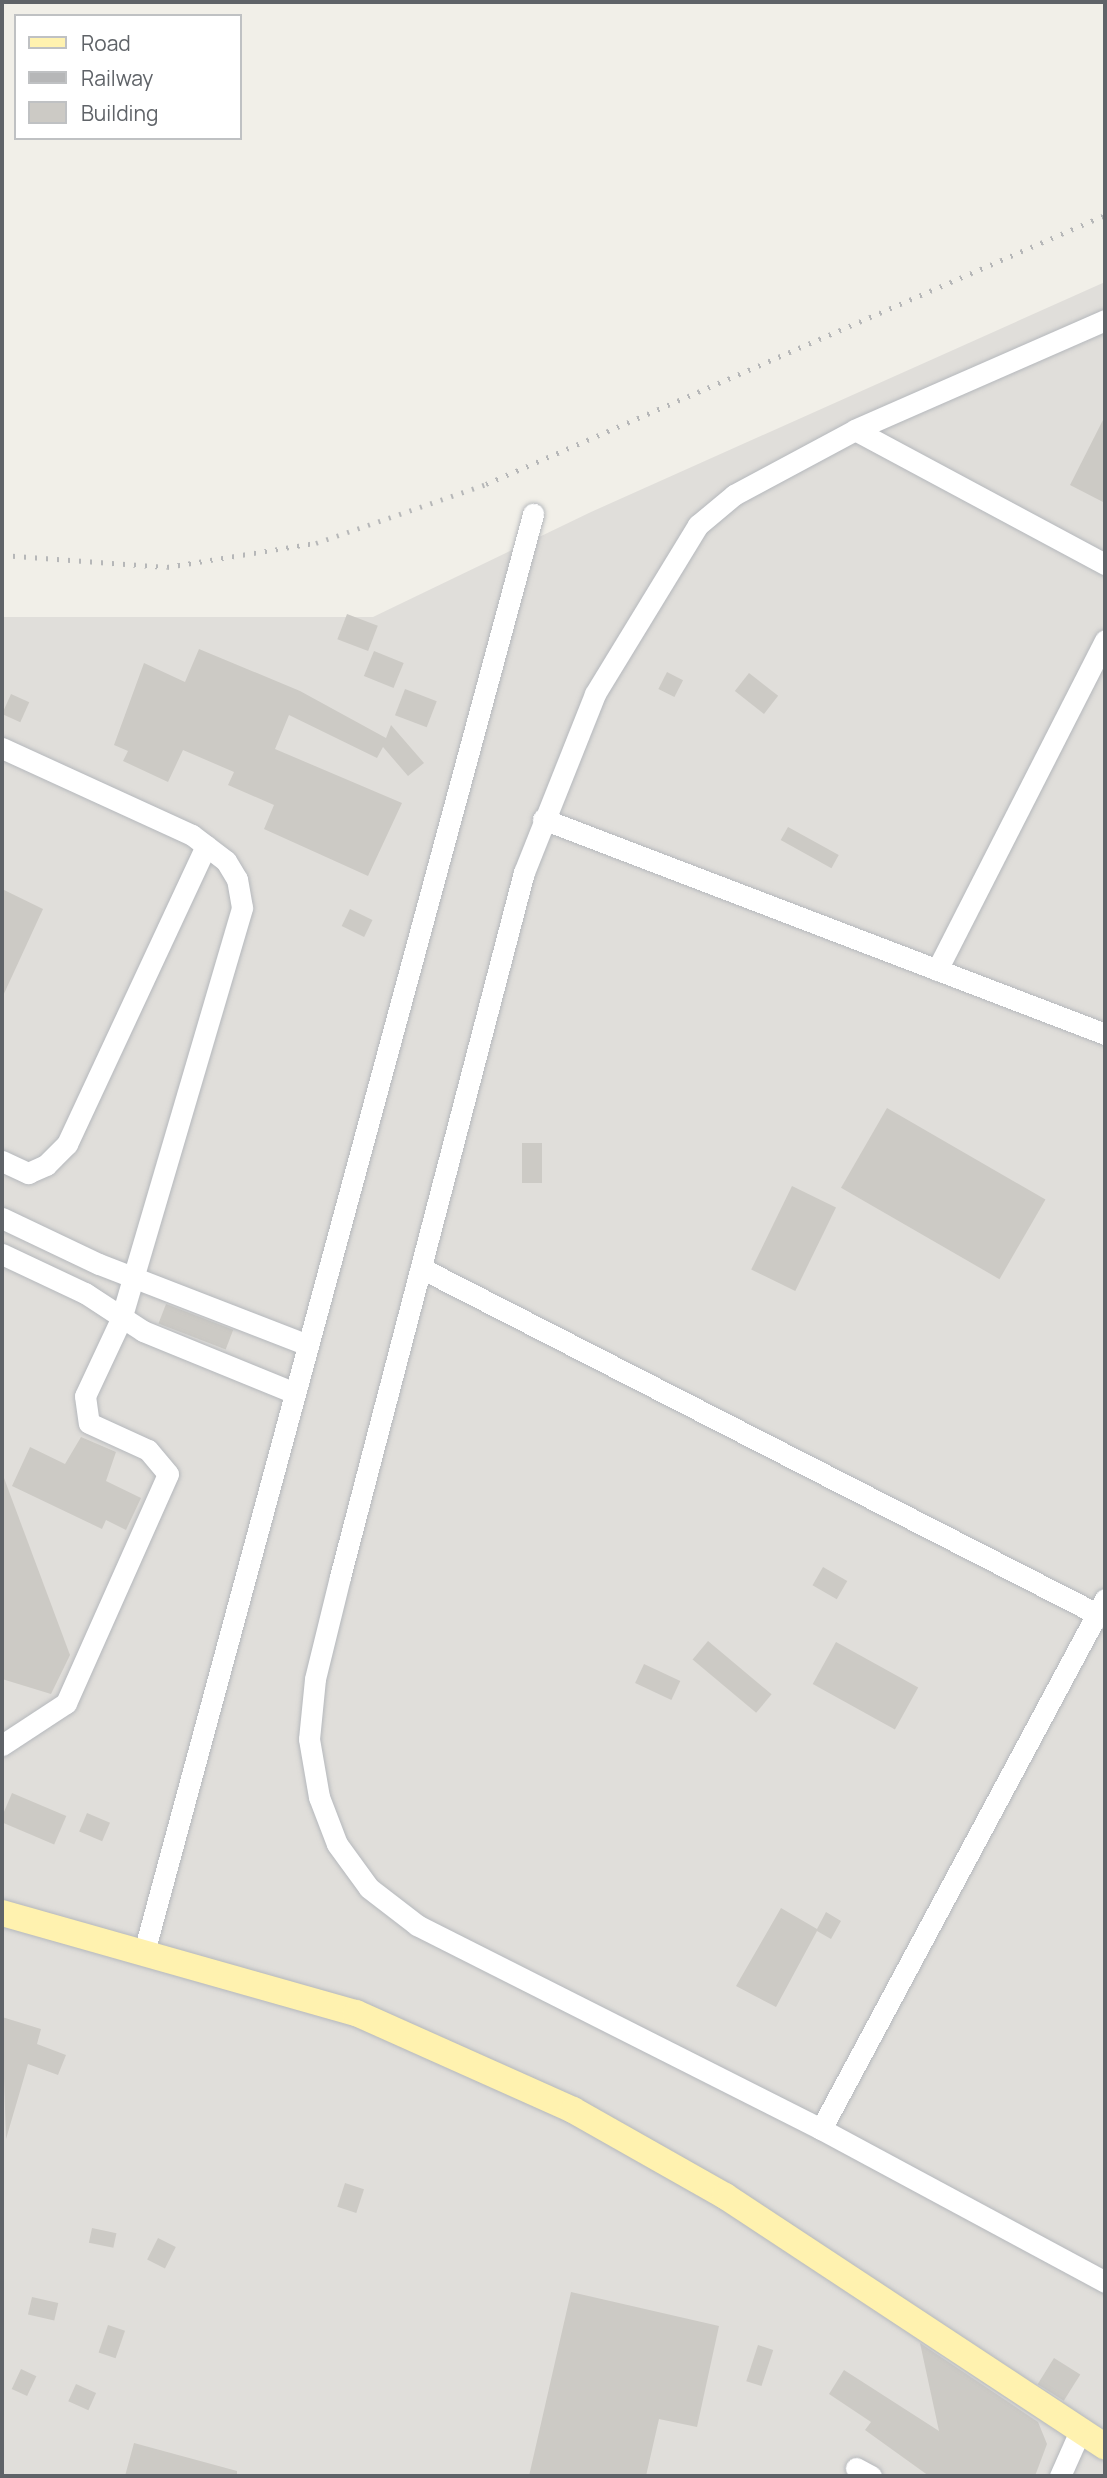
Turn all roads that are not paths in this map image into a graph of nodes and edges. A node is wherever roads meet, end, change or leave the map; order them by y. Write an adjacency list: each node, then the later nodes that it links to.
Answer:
1 (1105, 320): 2 (street)
2 (855, 430): 4 (street); 7 (street)
3 (533, 514): 17 (street)
4 (1105, 564)
5 (1105, 640): 9 (street)
6 (2, 748): 8 (street)
7 (543, 819): 9 (street); 14 (street)
8 (206, 846): 11 (street); 15 (street)
9 (937, 970): 10 (street)
10 (1105, 1034)
11 (2, 1161)
12 (2, 1218): 15 (street)
13 (2, 1254): 16 (street)
14 (421, 1268): 19 (street); 23 (street)
15 (135, 1274): 16 (street); 17 (street)
16 (122, 1317): 18 (street); 20 (street)
17 (308, 1345): 18 (street)
18 (295, 1393): 22 (street)
19 (1103, 1611): 23 (street)
20 (2, 1745)
21 (2, 1913): 22 (main road)
22 (144, 1952): 25 (main road)
23 (821, 2129): 24 (street)
24 (1105, 2282)
25 (1080, 2431): 26 (main road); 27 (street)
26 (1105, 2447)
27 (1060, 2476)

